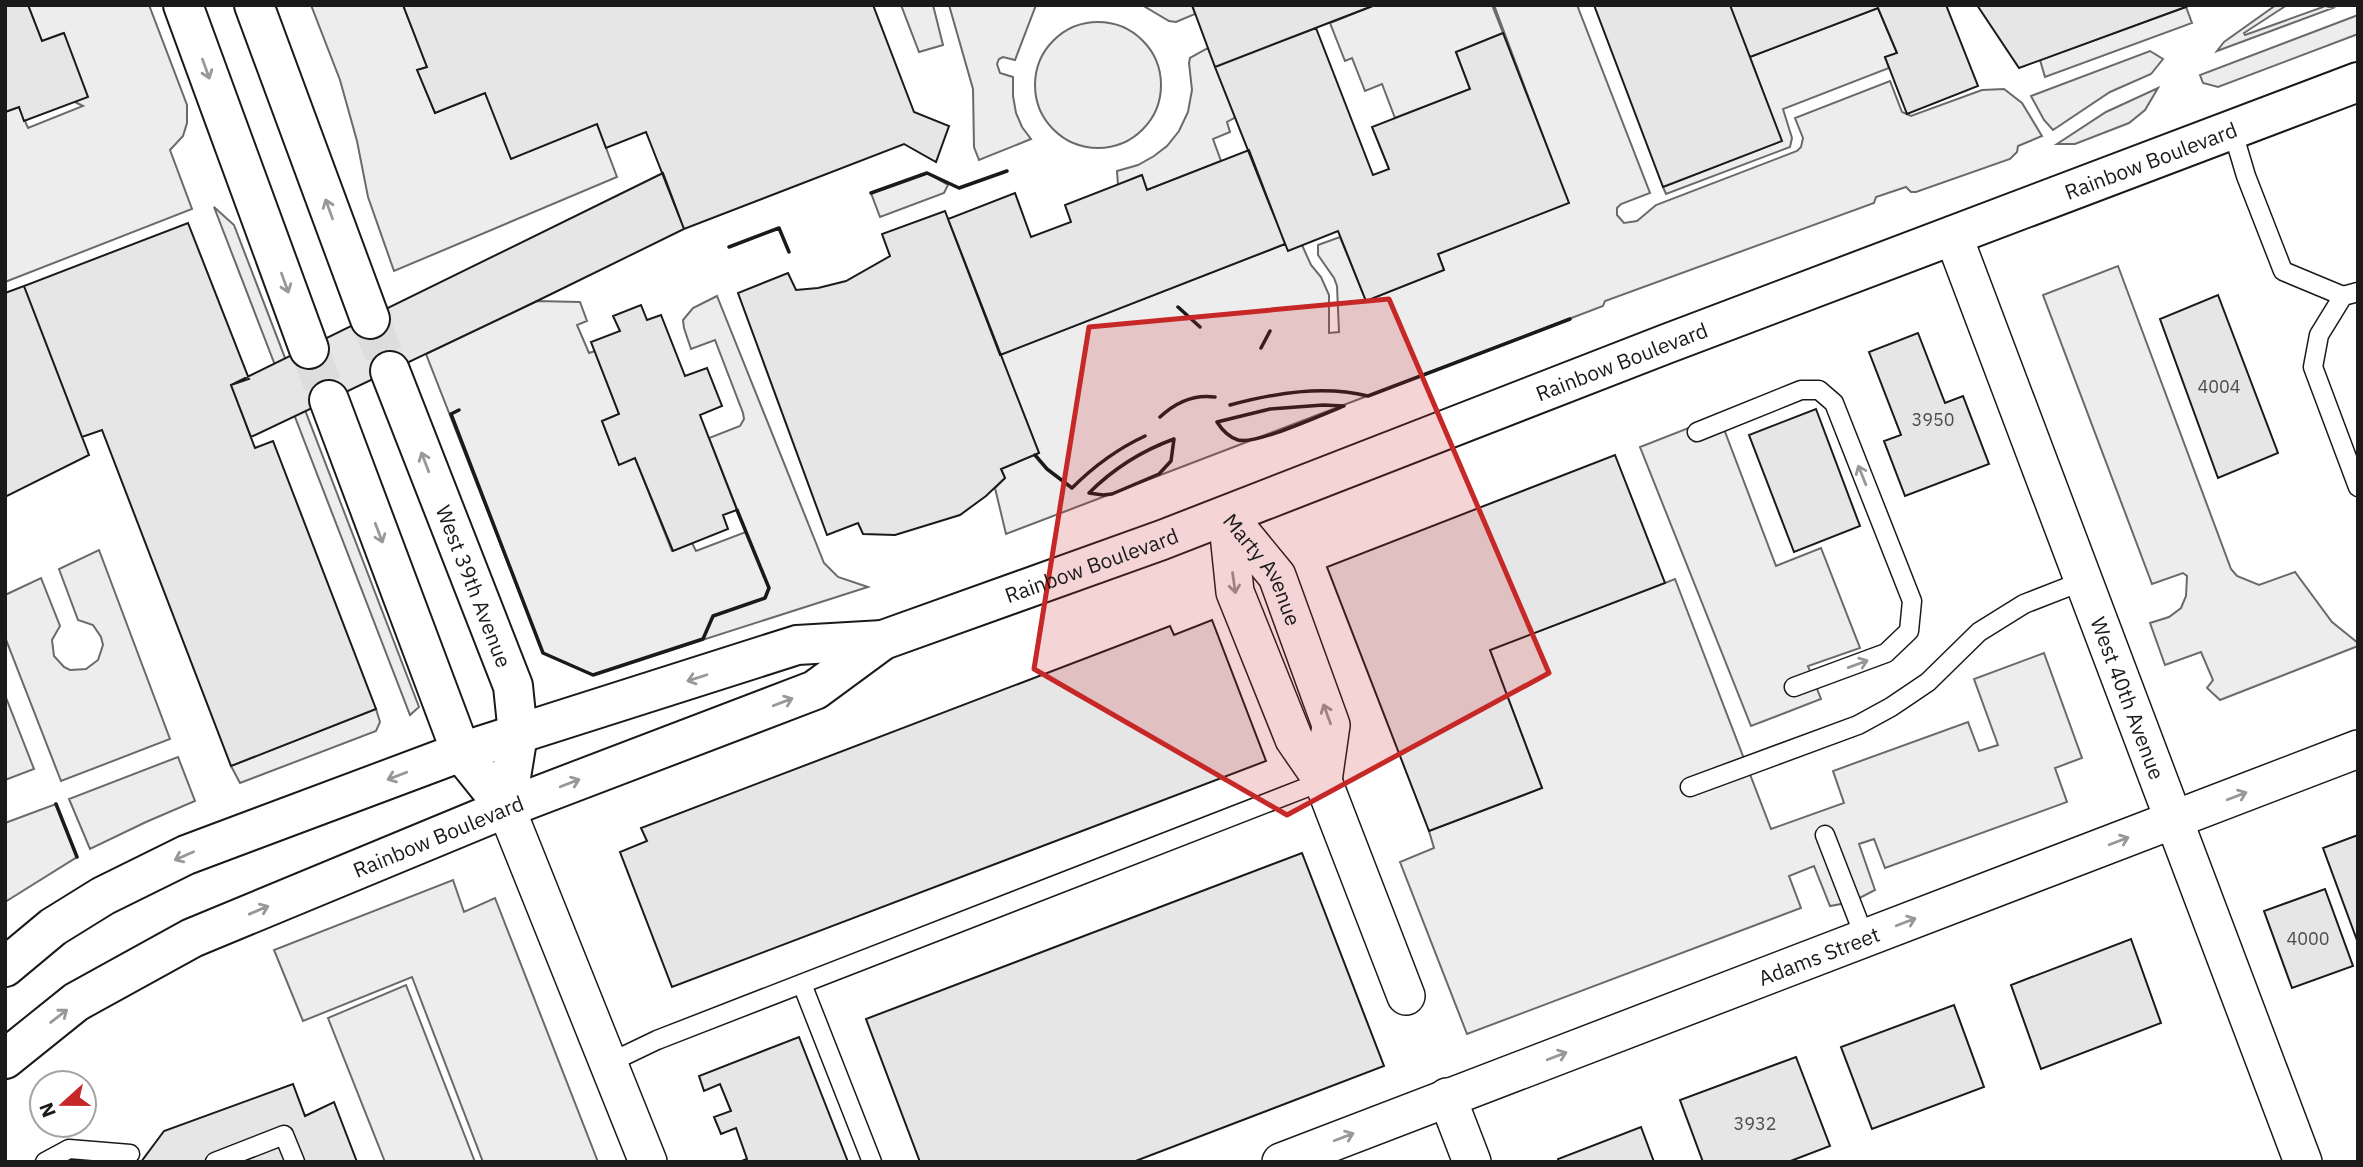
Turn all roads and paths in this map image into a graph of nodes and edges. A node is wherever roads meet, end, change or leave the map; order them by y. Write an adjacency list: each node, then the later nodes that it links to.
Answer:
1 (183, 5): 8 (main road, one-way to 8)
2 (254, 5): 7 (main road, one-way to 2)
3 (2358, 82): 4 (main road, Rainbow Boulevard)
4 (2232, 129): 5 (main road, Rainbow Boulevard); 6 (lane)
5 (1953, 235): 13 (main road, Rainbow Boulevard); 14 (street, West 40th Avenue)
6 (2350, 294): 12 (lane)
7 (370, 319)
8 (309, 349)
9 (390, 371): 17 (main road, West 39th Avenue, one-way to 9)
10 (329, 400): 19 (main road, one-way to 19)
11 (1697, 432): 16 (lane, one-way to 11)
12 (2358, 486)
13 (1227, 515): 15 (main road, Rainbow Boulevard); 20 (street, Marty Avenue)
14 (2083, 581): 21 (lane); 23 (street, West 40th Avenue)
15 (883, 640): 17 (main road, Rainbow Boulevard, one-way to 17); 22 (main road, Rainbow Boulevard, one-way to 15)
16 (1794, 687)
17 (518, 734): 19 (main road, Rainbow Boulevard); 22 (main road, West 39th Avenue)
18 (2358, 749): 23 (street, Adams Street, one-way to 18)
19 (461, 752): 22 (main road); 26 (main road, Rainbow Boulevard, one-way to 26)
20 (1323, 780): 27 (lane); 28 (street, Marty Avenue)
21 (1690, 787)
22 (506, 808): 29 (main road, Rainbow Boulevard, one-way to 22); 30 (street)
23 (2173, 820): 25 (street, Adams Street, one-way to 23); 40 (street, West 40th Avenue)
24 (1825, 835): 25 (lane)
25 (1866, 938): 31 (street, Adams Street, one-way to 25)
26 (5, 967)
27 (802, 984): 30 (lane); 37 (lane)
28 (1406, 996)
29 (5, 1059)
30 (609, 1063): 36 (street)
31 (1447, 1097): 38 (street, Adams Street, one-way to 31); 39 (street)
32 (130, 1154): 33 (lane)
33 (45, 1162)
34 (215, 1162): 35 (lane)
35 (295, 1162)
36 (648, 1162)
37 (872, 1162)
38 (1280, 1162)
39 (1472, 1162)
40 (2304, 1162)

